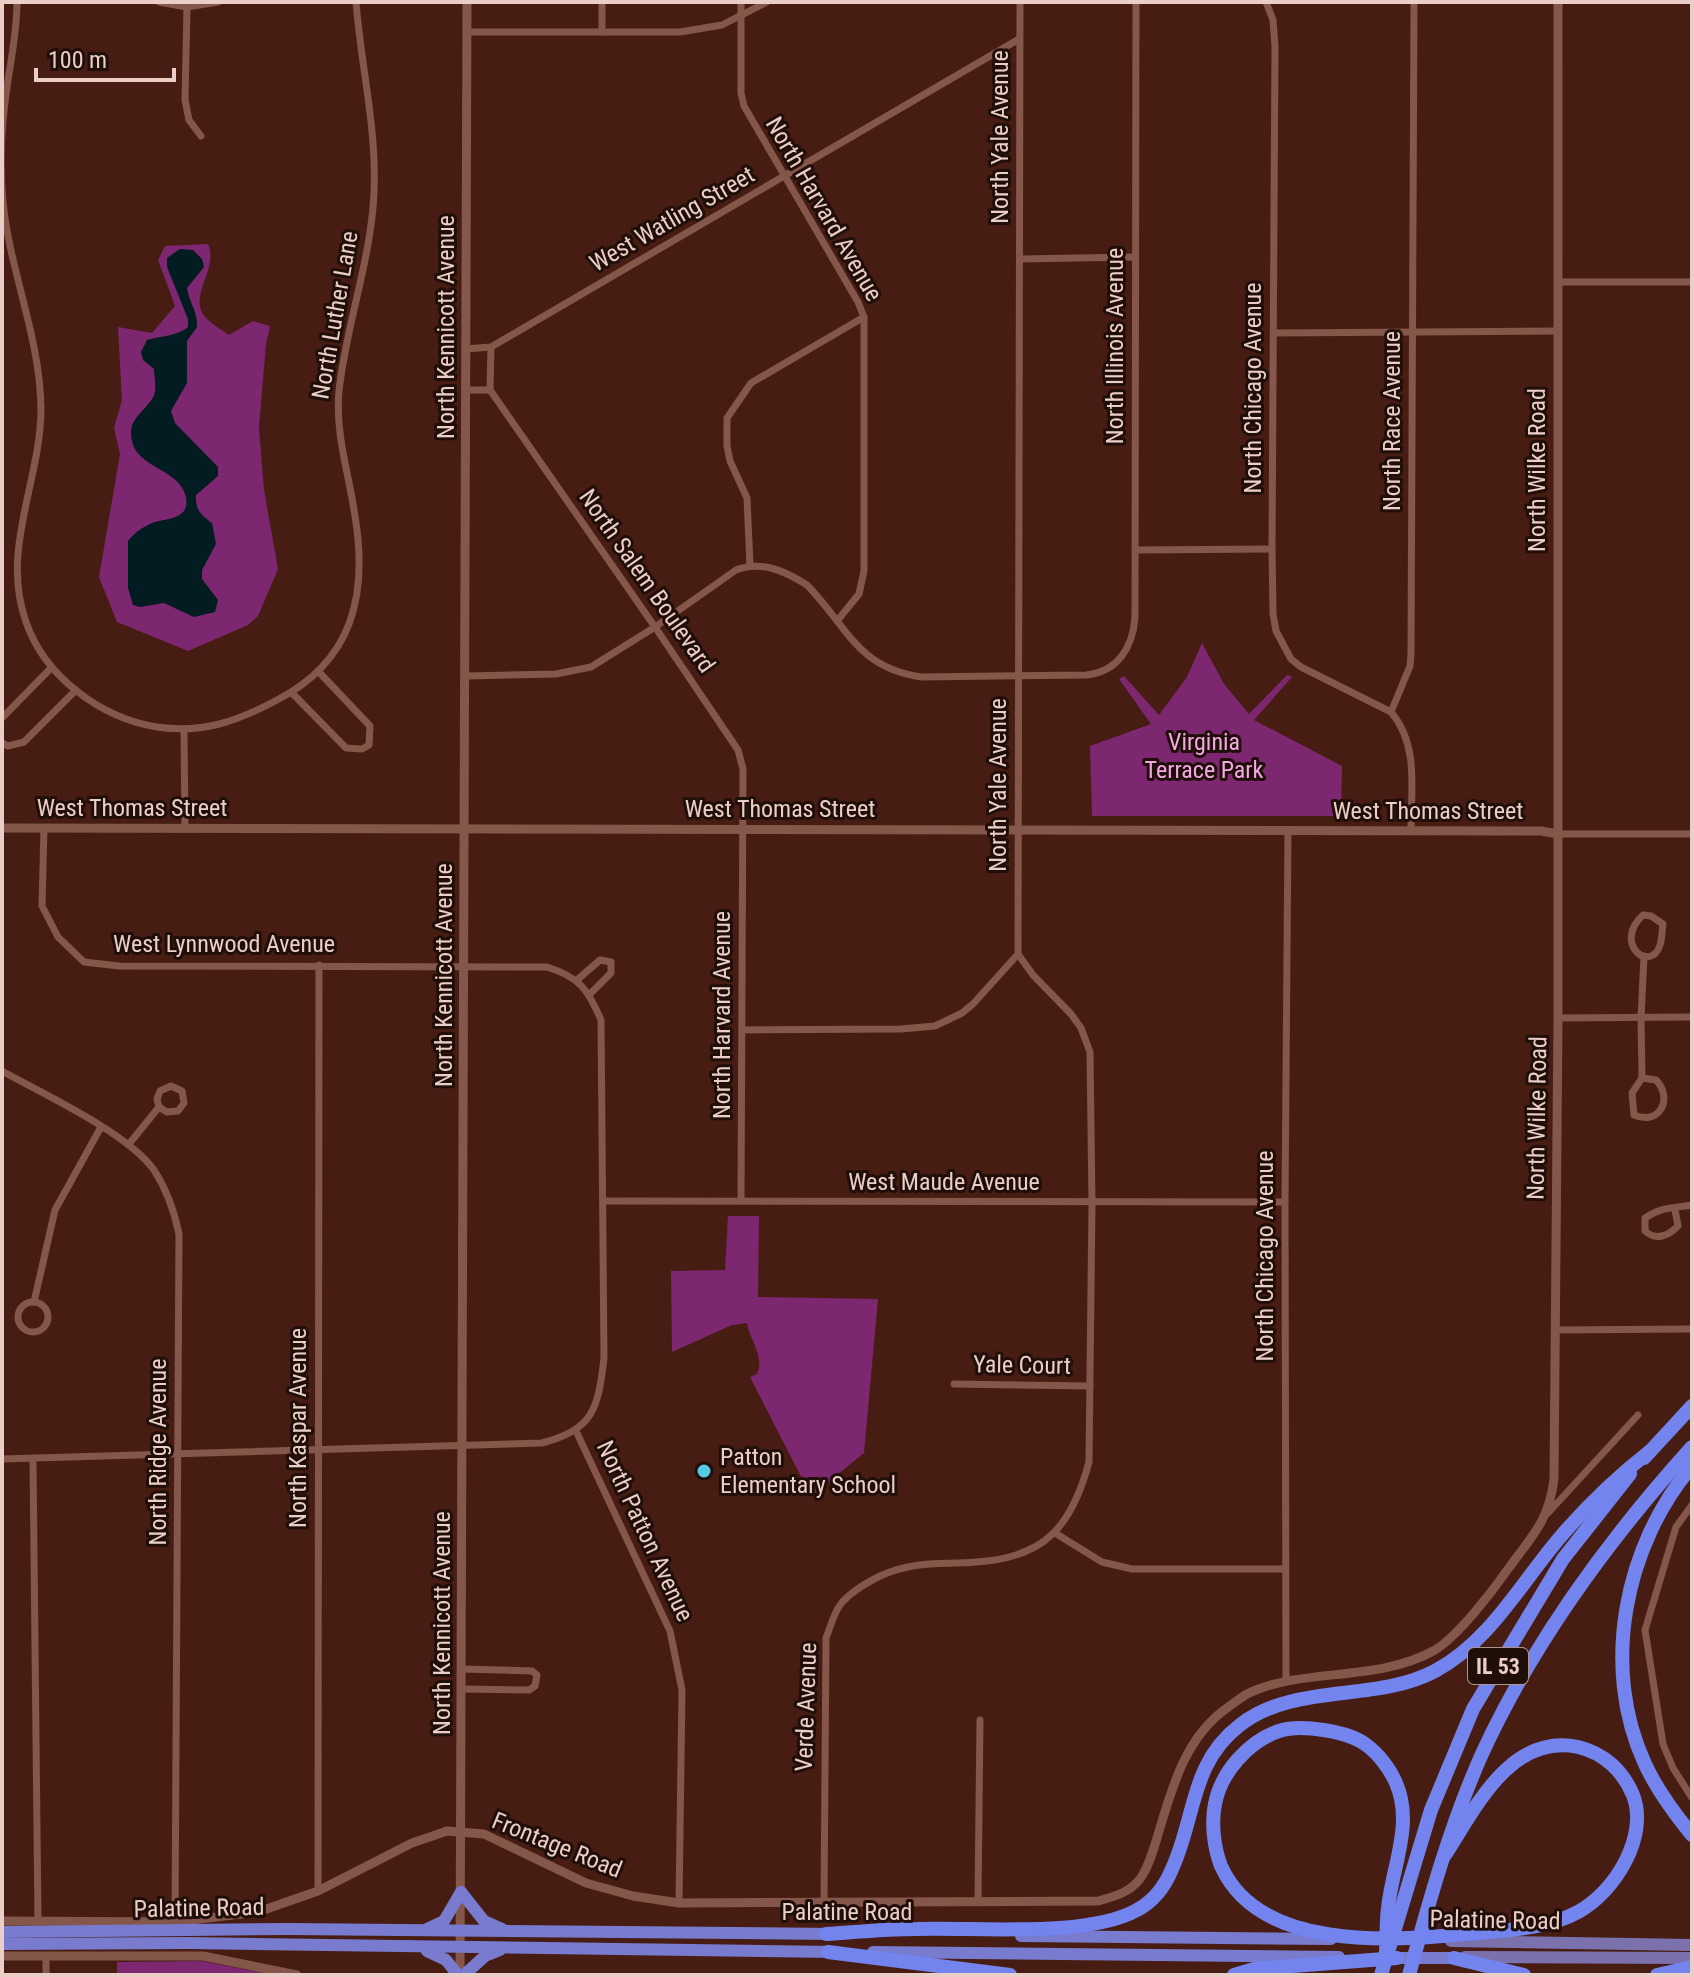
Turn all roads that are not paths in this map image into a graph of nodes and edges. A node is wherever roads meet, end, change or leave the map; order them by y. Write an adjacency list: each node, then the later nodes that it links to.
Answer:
1 (17, 2): 38 (street)
2 (159, 2): 14 (street)
3 (218, 2): 14 (street)
4 (356, 2): 39 (street, North Luther Lane)
5 (467, 2): 16 (street, North Kennicott Avenue)
6 (602, 2): 17 (street)
7 (741, 2): 15 (street, North Harvard Avenue)
8 (767, 2): 15 (street)
9 (1020, 2): 18 (street, North Yale Avenue)
10 (1136, 2): 21 (street, North Illinois Avenue)
11 (1266, 2): 28 (street, North Chicago Avenue)
12 (1414, 2): 26 (street, North Race Avenue)
13 (1558, 2): 23 (street, North Wilke Road)
14 (187, 7): 19 (street)
15 (741, 17): 17 (street); 20 (street, North Harvard Avenue)
16 (468, 32): 17 (street); 30 (street, North Kennicott Avenue)
17 (602, 32)
18 (1019, 39): 20 (street, West Watling Street); 22 (street, North Yale Avenue)
19 (201, 136)
20 (786, 177): 25 (street, North Harvard Avenue); 29 (street, West Watling Street)
21 (1134, 257): 22 (street); 34 (street, North Illinois Avenue)
22 (1020, 259): 40 (street, North Yale Avenue)
23 (1559, 282): 24 (street); 27 (street, North Wilke Road)
24 (1692, 282)
25 (864, 317): 35 (street); 36 (street, North Harvard Avenue)
26 (1412, 331): 27 (street); 28 (street); 44 (street, North Race Avenue)
27 (1557, 331): 56 (street, North Wilke Road)
28 (1274, 333): 33 (street, North Chicago Avenue)
29 (491, 347): 30 (street, West Watling Street); 32 (street)
30 (465, 349): 31 (street, North Kennicott Avenue)
31 (465, 390): 32 (street); 41 (street, North Kennicott Avenue)
32 (490, 390): 37 (street, North Salem Boulevard)
33 (1272, 549): 34 (street); 44 (street, North Chicago Avenue)
34 (1136, 550): 40 (street, North Illinois Avenue)
35 (750, 565): 36 (street); 37 (street)
36 (837, 621): 40 (street)
37 (655, 627): 41 (street); 52 (street, North Salem Boulevard)
38 (51, 668): 42 (street); 45 (street)
39 (318, 671): 43 (street, North Luther Lane); 43 (street)
40 (1018, 675): 53 (street, North Yale Avenue)
41 (466, 676): 51 (street, North Kennicott Avenue)
42 (76, 690): 46 (street); 47 (street)
43 (292, 693): 46 (street, North Luther Lane)
44 (1391, 712): 55 (street)
45 (2, 718)
46 (184, 731): 50 (street)
47 (2, 743)
48 (2, 828): 49 (street, West Thomas Street)
49 (44, 828): 50 (street, West Thomas Street); 60 (street, West Lynnwood Avenue)
50 (185, 828): 51 (street, West Thomas Street)
51 (464, 829): 52 (street, West Thomas Street); 61 (street, North Kennicott Avenue)
52 (742, 829): 53 (street, West Thomas Street); 67 (street, North Harvard Avenue)
53 (1019, 830): 54 (street, West Thomas Street); 58 (street, North Yale Avenue)
54 (1288, 830): 55 (street, West Thomas Street); 75 (street, North Chicago Avenue)
55 (1411, 831): 56 (street, West Thomas Street)
56 (1558, 834): 57 (street); 65 (street, North Wilke Road)
57 (1692, 834)
58 (1018, 954): 67 (street); 76 (street)
59 (1644, 956): 59 (street); 66 (street)
60 (319, 965): 61 (street, West Lynnwood Avenue); 89 (street, North Kaspar Avenue)
61 (465, 967): 62 (street, North Patton Avenue); 87 (street, North Kennicott Avenue)
62 (577, 980): 63 (street, North Patton Avenue); 63 (street)
63 (590, 994): 74 (street, North Patton Avenue)
64 (1692, 1017): 66 (street)
65 (1558, 1018): 66 (street); 81 (street, North Wilke Road)
66 (1641, 1018): 69 (street)
67 (742, 1030): 73 (street, North Harvard Avenue)
68 (2, 1071): 71 (street, North Ridge Avenue)
69 (1642, 1078): 69 (street)
70 (159, 1107): 72 (street)
71 (101, 1127): 72 (street, North Ridge Avenue); 79 (street)
72 (129, 1144): 91 (street, North Ridge Avenue)
73 (741, 1200): 74 (street, West Maude Avenue); 76 (street, West Maude Avenue)
74 (603, 1201): 86 (street, North Patton Avenue)
75 (1285, 1202): 76 (street, West Maude Avenue); 98 (street, North Chicago Avenue)
76 (1092, 1203): 83 (street)
77 (1692, 1205): 78 (street)
78 (1675, 1210): 78 (street)
79 (34, 1302): 79 (street)
80 (1692, 1329): 81 (street)
81 (1555, 1330): 96 (street, North Wilke Road)
82 (954, 1384): 83 (street, Yale Court)
83 (1090, 1386): 97 (street)
84 (1692, 1406): 90 (highway, IL 53)
85 (1638, 1415): 96 (street)
86 (576, 1431): 87 (street); 111 (street, North Patton Avenue)
87 (462, 1446): 89 (street); 99 (street, North Kennicott Avenue)
88 (1692, 1447): 106 (highway, IL 53)
89 (318, 1450): 91 (street); 107 (street, North Kaspar Avenue)
90 (1649, 1452): 113 (highway, IL 53); 122 (highway)
91 (178, 1455): 93 (street); 117 (street, North Ridge Avenue)
92 (2, 1459): 93 (street)
93 (33, 1460): 116 (street)
94 (1692, 1466): 105 (highway)
95 (1692, 1505): 103 (street)
96 (1548, 1513): 100 (street, North Wilke Road)
97 (1055, 1533): 98 (street); 112 (street, Verde Avenue)
98 (1284, 1569): 100 (street, North Chicago Avenue)
99 (462, 1669): 101 (street, North Kennicott Avenue); 101 (street)
100 (1286, 1682): 110 (street, North Wilke Road)
101 (462, 1689): 104 (street, North Kennicott Avenue)
102 (980, 1720): 109 (street)
103 (1692, 1798)
104 (461, 1831): 107 (street, Frontage Road); 108 (street, North Kennicott Avenue); 111 (street, Frontage Road)
105 (1692, 1835)
106 (1445, 1855): 114 (highway, IL 53); 123 (highway)
107 (318, 1891): 117 (street, Frontage Road)
108 (461, 1892): 118 (highway); 120 (street, North Kennicott Avenue); 121 (highway)
109 (978, 1900): 110 (street, Frontage Road); 112 (street, Frontage Road)
110 (1018, 1901)
111 (679, 1903): 112 (street, Frontage Road)
112 (824, 1903)
113 (1394, 1908): 123 (highway); 130 (highway, IL 53)
114 (1426, 1912): 142 (highway, IL 53); 143 (highway)
115 (2, 1921): 116 (street, Frontage Road)
116 (38, 1921): 117 (street, Frontage Road)
117 (175, 1922)
118 (421, 1931): 119 (highway, Palatine Road); 120 (highway, Palatine Road)
119 (2, 1932)
120 (460, 1932): 121 (highway, Palatine Road); 127 (street, North Kennicott Avenue)
121 (508, 1932): 122 (highway, Palatine Road)
122 (826, 1934): 123 (highway, Palatine Road)
123 (1401, 1940): 125 (main road, Palatine Road)
124 (2, 1944): 126 (highway, Palatine Road)
125 (1692, 1945)
126 (417, 1947): 127 (highway, Palatine Road); 138 (highway)
127 (460, 1947): 128 (highway, Palatine Road); 138 (street, North Kennicott Avenue)
128 (510, 1948): 129 (highway, Palatine Road); 138 (highway)
129 (828, 1952): 130 (highway, Palatine Road); 139 (highway)
130 (1391, 1955): 133 (highway, Palatine Road); 140 (highway); 141 (highway, IL 53)
131 (2, 1956): 132 (street)
132 (46, 1957): 136 (street); 137 (street)
133 (1454, 1958): 134 (main road, Palatine Road); 144 (highway)
134 (1692, 1958)
135 (1692, 1967): 145 (highway)
136 (46, 1975)
137 (297, 1975)
138 (461, 1975)
139 (1010, 1975)
140 (1234, 1975)
141 (1381, 1975)
142 (1409, 1975)
143 (1419, 1975)
144 (1524, 1975)
145 (1657, 1975)

